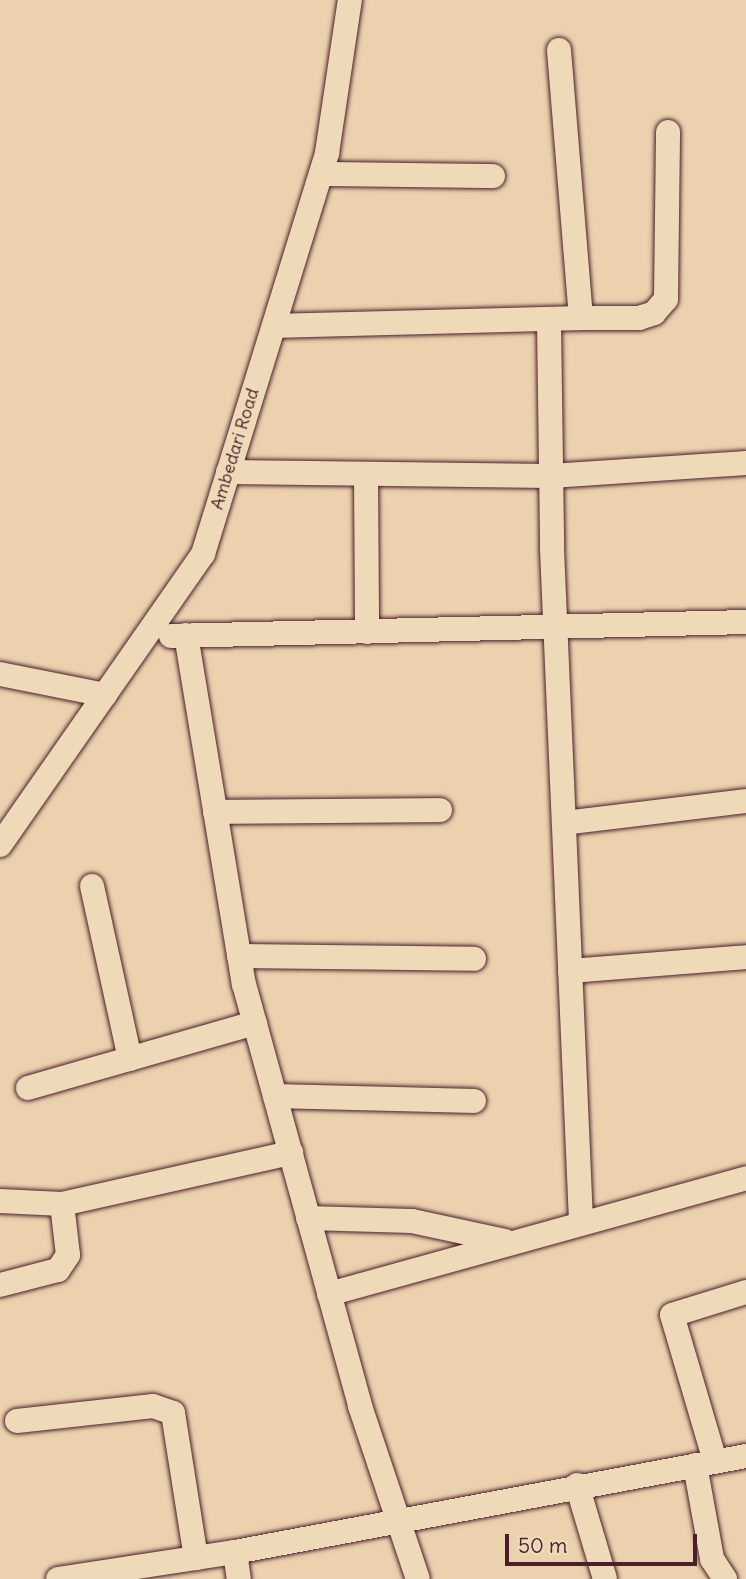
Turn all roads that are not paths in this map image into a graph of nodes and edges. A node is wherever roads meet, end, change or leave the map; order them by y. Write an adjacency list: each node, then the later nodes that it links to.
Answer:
1 (350, 0): 4 (street, Ambedari Road)
2 (559, 50): 6 (street)
3 (668, 132): 6 (street)
4 (321, 174): 5 (street); 8 (street, Ambedari Road)
5 (493, 176)
6 (581, 318): 7 (street)
7 (549, 322): 8 (street); 12 (street)
8 (274, 326): 10 (street, Ambedari Road)
9 (746, 463): 12 (street)
10 (228, 472): 11 (street); 17 (street, Ambedari Road)
11 (366, 474): 12 (street); 15 (street)
12 (551, 476): 14 (street)
13 (746, 622): 14 (street)
14 (555, 627): 15 (street); 23 (street)
15 (367, 632): 16 (street)
16 (186, 635): 17 (street); 22 (street)
17 (145, 636): 19 (street, Ambedari Road)
18 (0, 674): 19 (street)
19 (105, 695): 24 (street, Ambedari Road)
20 (746, 801): 23 (street)
21 (440, 810): 22 (street)
22 (215, 812): 26 (street)
23 (564, 823): 29 (street)
24 (0, 845)
25 (92, 886): 31 (street)
26 (239, 956): 28 (street); 30 (street)
27 (746, 957): 29 (street)
28 (474, 959)
29 (570, 971): 40 (street)
30 (255, 1023): 31 (street); 33 (street)
31 (130, 1059): 32 (street)
32 (28, 1088)
33 (275, 1096): 34 (street); 35 (street)
34 (474, 1101)
35 (290, 1153): 38 (street); 39 (street)
36 (746, 1178): 40 (street)
37 (0, 1201): 38 (street)
38 (62, 1204): 42 (street)
39 (308, 1218): 41 (street); 44 (street)
40 (581, 1221): 41 (street)
41 (510, 1242): 44 (street)
42 (0, 1285)
43 (746, 1292): 47 (street)
44 (329, 1294): 49 (street)
45 (17, 1421): 51 (street)
46 (746, 1456): 47 (street)
47 (705, 1463): 48 (street); 56 (street)
48 (578, 1485): 49 (street); 55 (street)
49 (398, 1519): 50 (street); 54 (street)
50 (235, 1552): 51 (street); 53 (street)
51 (196, 1558): 52 (street)
52 (58, 1579)
53 (239, 1579)
54 (418, 1579)
55 (605, 1579)
56 (725, 1579)

